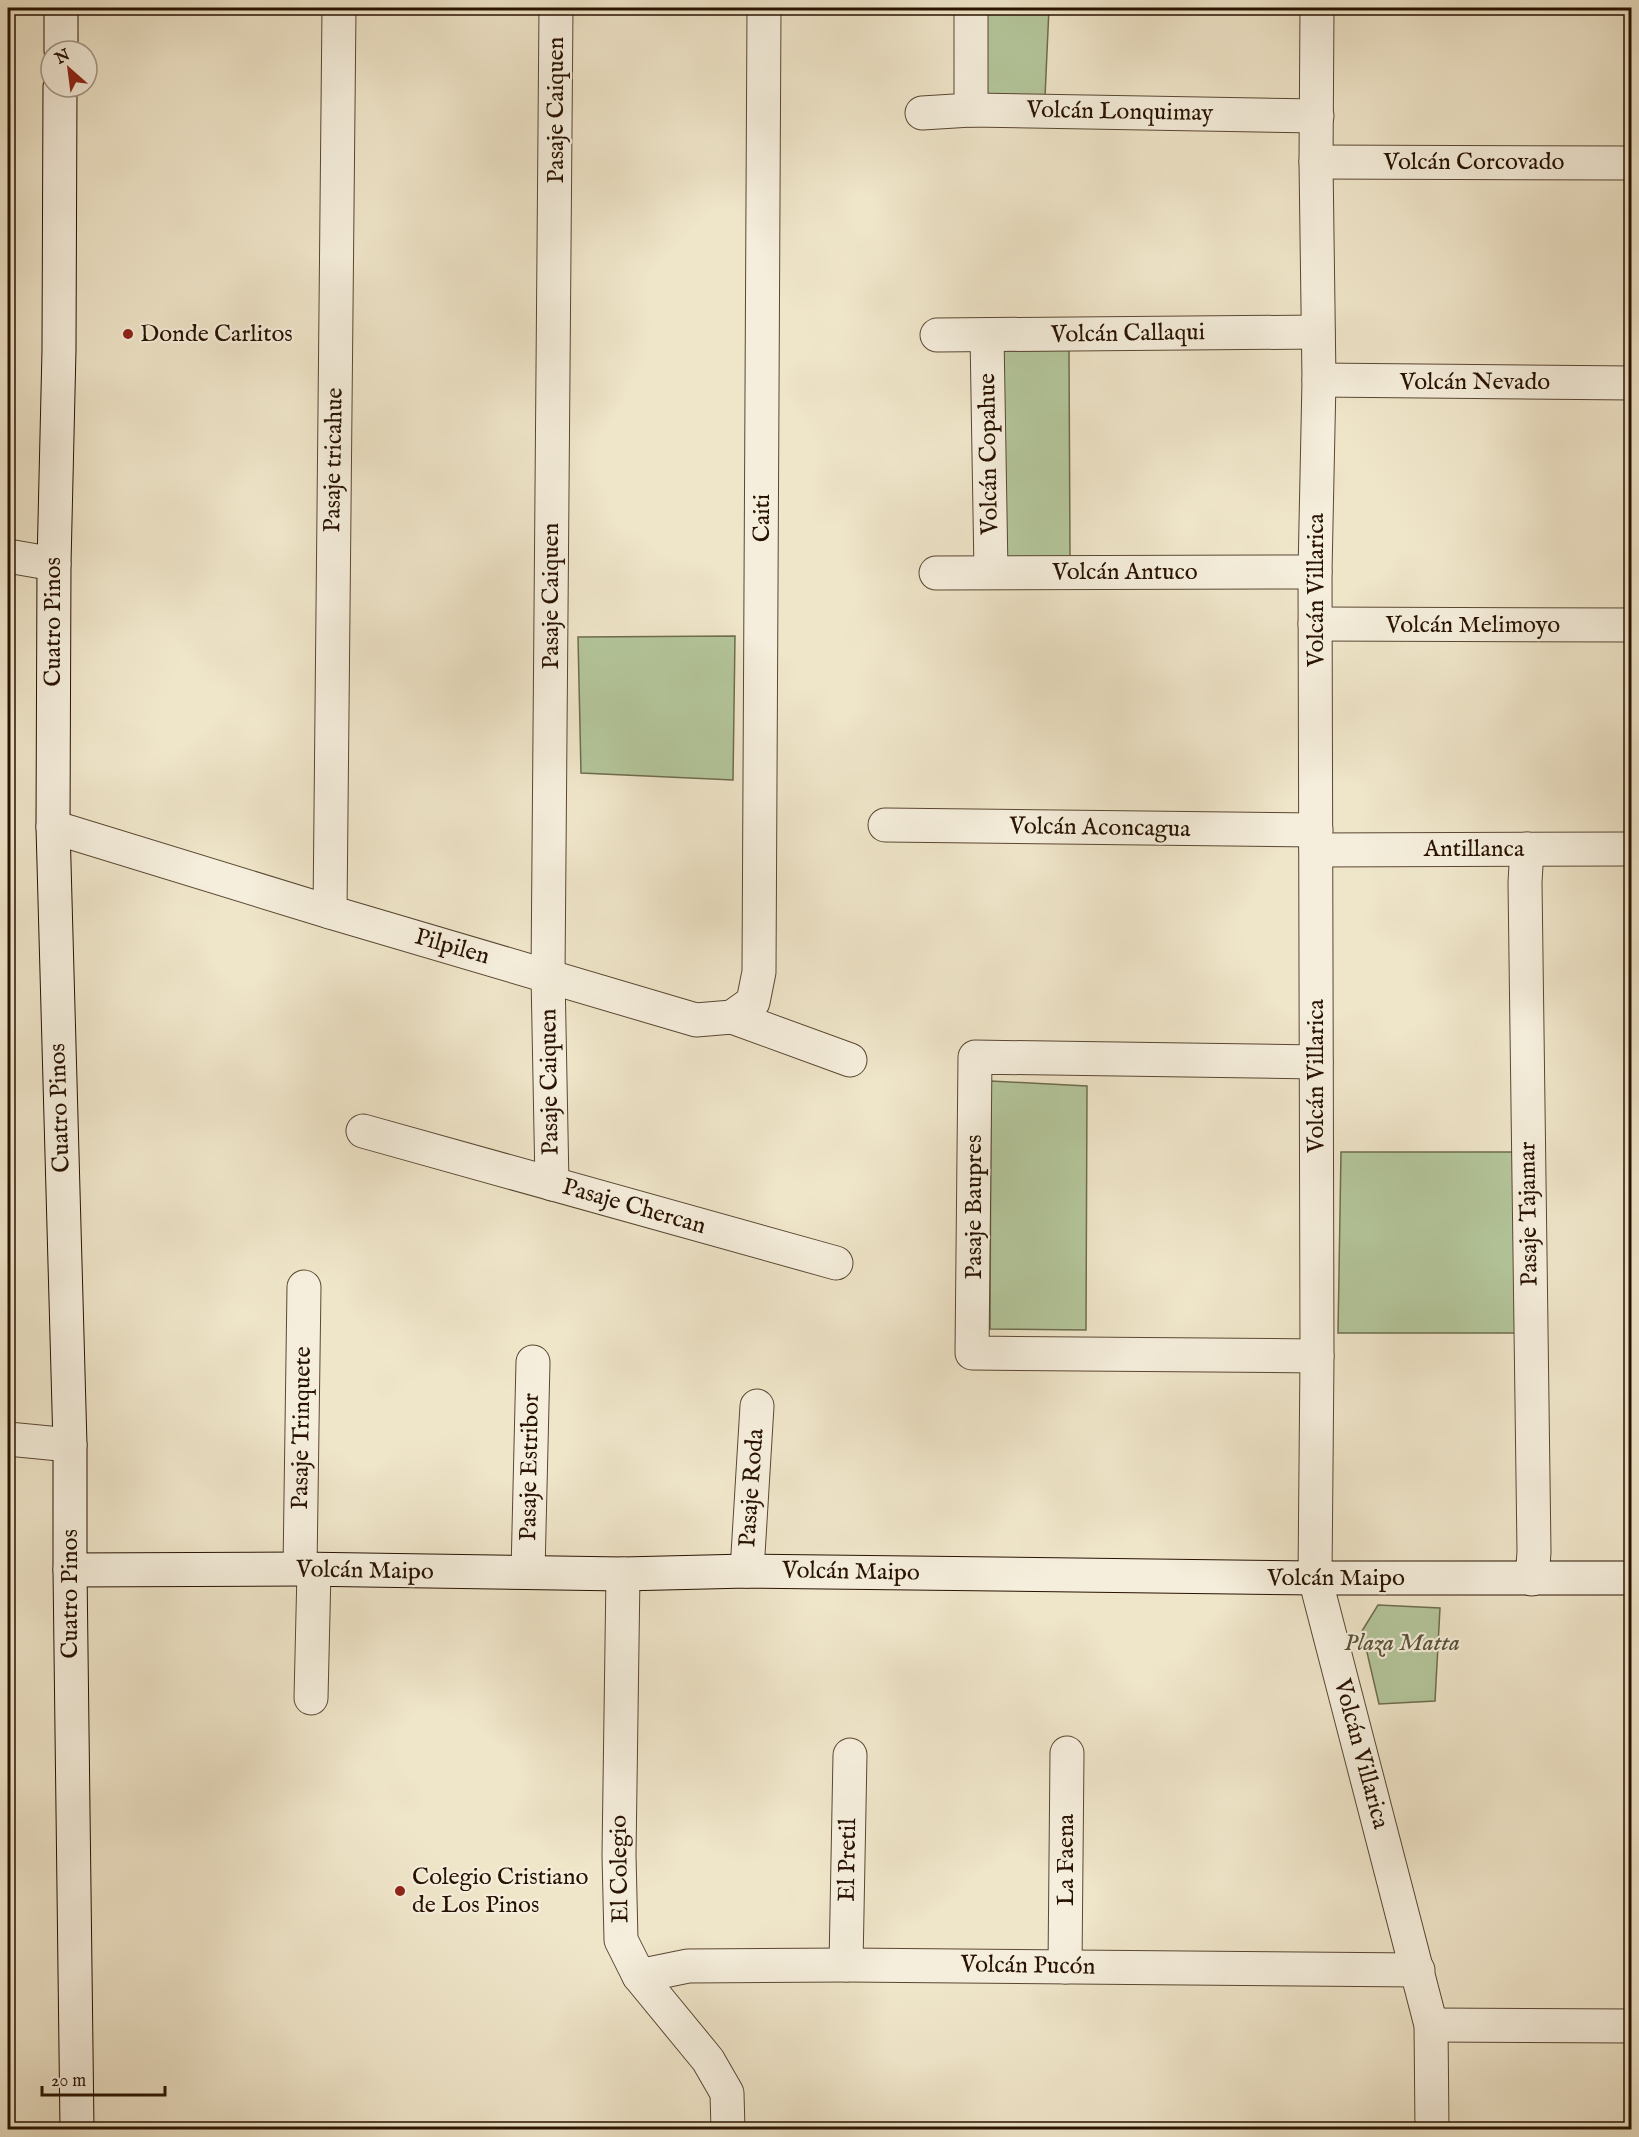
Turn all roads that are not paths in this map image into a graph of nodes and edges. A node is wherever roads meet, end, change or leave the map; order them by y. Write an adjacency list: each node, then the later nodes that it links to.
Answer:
1 (61, 8): 7 (street)
2 (339, 8): 31 (street, Pasaje tricahue)
3 (556, 8): 32 (street, Pasaje Caiquen)
4 (764, 8): 33 (street, Caiti)
5 (971, 8): 9 (street)
6 (1317, 8): 11 (street, Volcán Villarica)
7 (61, 39)
8 (60, 99): 20 (street, Cuatro Pinos)
9 (971, 110): 10 (street, Volcán Lonquimay); 11 (street, Volcán Lonquimay)
10 (922, 113)
11 (1317, 116): 12 (street, Volcán Villarica)
12 (1316, 162): 13 (street, Volcán Corcovado); 14 (street, Volcán Villarica)
13 (1632, 163)
14 (1318, 332): 16 (street, Volcán Callaqui); 17 (street, Volcán Villarica)
15 (938, 335): 16 (street, Volcán Callaqui)
16 (987, 335): 21 (street, Volcán Copahue)
17 (1319, 380): 18 (street, Volcán Nevado); 22 (street, Volcán Villarica)
18 (1632, 383)
19 (8, 556): 20 (street)
20 (54, 564): 27 (street, Cuatro Pinos)
21 (991, 572): 22 (street, Volcán Antuco); 23 (street, Volcán Antuco)
22 (1315, 572): 24 (street, Volcán Villarica)
23 (936, 573)
24 (1315, 624): 25 (street, Volcán Melimoyo); 28 (street, Volcán Villarica)
25 (1632, 625)
26 (885, 825): 28 (street, Volcán Aconcagua)
27 (52, 827): 31 (street, Pilpilen); 44 (street, Cuatro Pinos)
28 (1316, 840): 29 (street, Antillanca); 35 (street, Volcán Villarica)
29 (1527, 849): 30 (street, Antillanca); 52 (street, Pasaje Tajamar)
30 (1632, 849)
31 (330, 912): 32 (street, Pilpilen)
32 (548, 975): 33 (street, Pilpilen); 37 (street, Pasaje Caiquen)
33 (732, 1017): 34 (street, Pilpilen)
34 (850, 1060)
35 (1316, 1062): 40 (street, Volcán Villarica); 40 (street, Pasaje Baupres)
36 (363, 1131): 37 (street, Pasaje Chercan)
37 (552, 1184): 38 (street, Pasaje Chercan)
38 (836, 1263)
39 (304, 1287): 46 (street, Pasaje Trinquete)
40 (1317, 1356): 50 (street, Volcán Villarica)
41 (533, 1362): 48 (street, Pasaje Estribor)
42 (757, 1406): 47 (street, Pasaje Roda)
43 (8, 1439): 44 (street)
44 (70, 1445): 45 (street, Cuatro Pinos)
45 (70, 1570): 46 (street, Volcán Maipo); 62 (street, Cuatro Pinos)
46 (307, 1570): 48 (street, Volcán Maipo); 53 (street, Pasaje Trinquete)
47 (747, 1571): 49 (street, Volcán Maipo); 50 (street, Volcán Maipo)
48 (528, 1572): 49 (street, Volcán Maipo)
49 (623, 1574): 59 (street, El Colegio)
50 (1315, 1578): 52 (street, Volcán Maipo); 58 (street, Volcán Villarica)
51 (1632, 1578): 52 (street, Volcán Maipo)
52 (1532, 1579)
53 (311, 1698)
54 (1067, 1753): 57 (street, La Faena)
55 (850, 1755): 56 (street, El Pretil)
56 (846, 1965): 57 (street, Volcán Pucón); 59 (street, Volcán Pucón)
57 (1065, 1967): 58 (street, Volcán Pucón)
58 (1418, 1970): 60 (street, Volcán Villarica)
59 (639, 1976): 63 (street, El Colegio)
60 (1431, 2025): 61 (street); 64 (street, Volcán Villarica)
61 (1632, 2026)
62 (78, 2130)
63 (728, 2130)
64 (1432, 2130)

